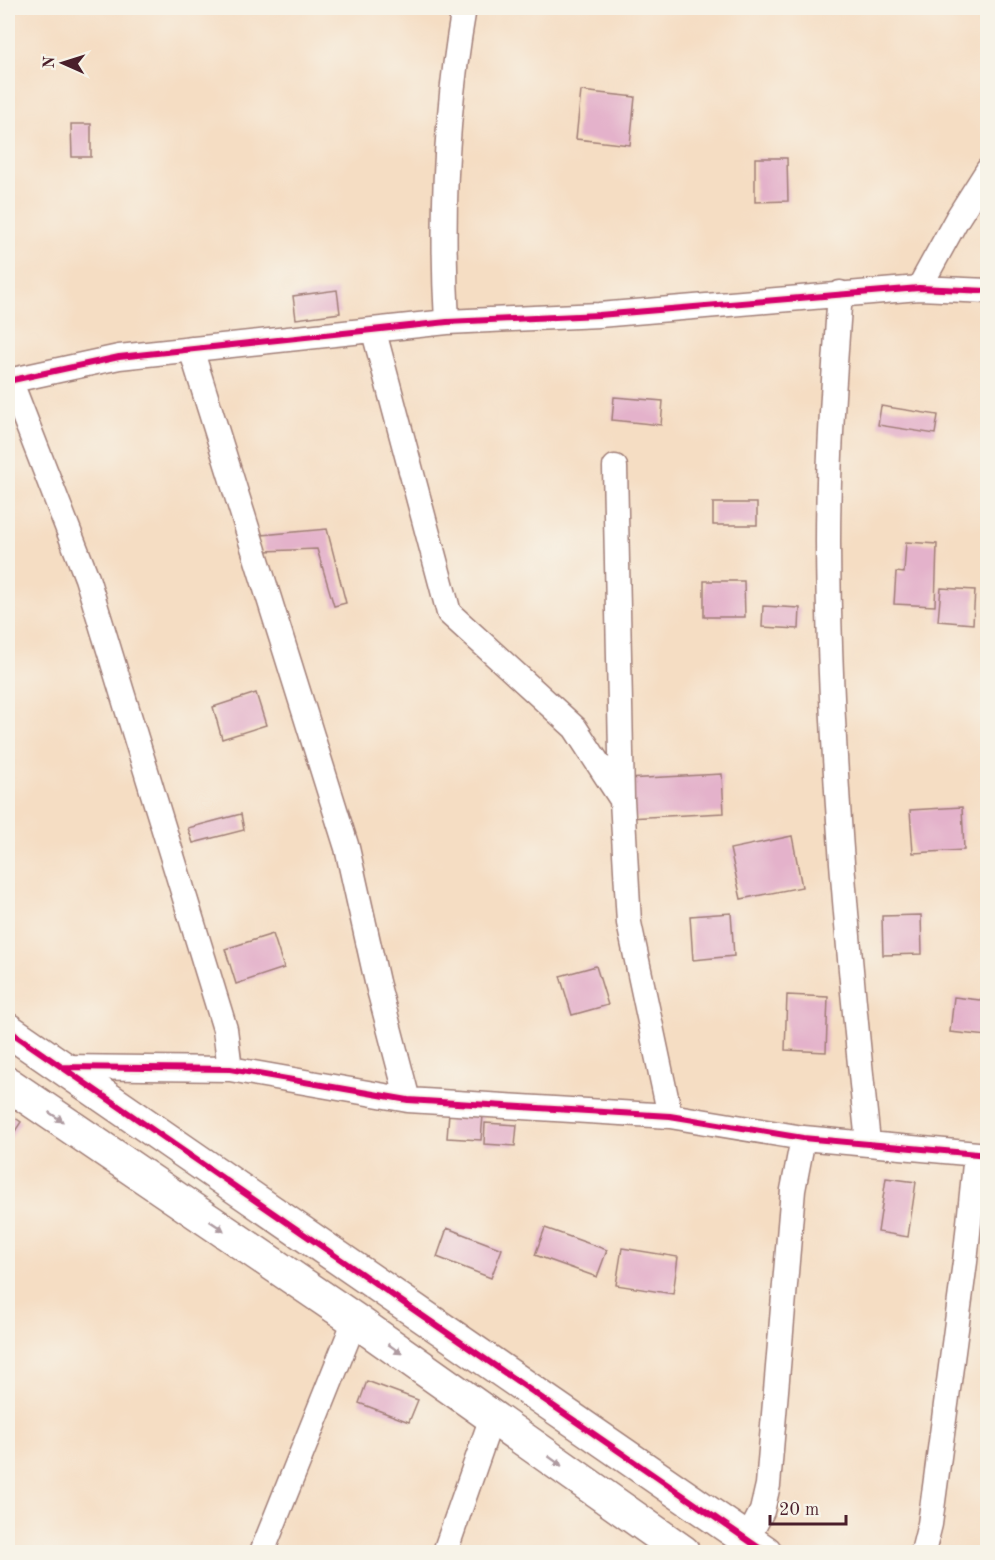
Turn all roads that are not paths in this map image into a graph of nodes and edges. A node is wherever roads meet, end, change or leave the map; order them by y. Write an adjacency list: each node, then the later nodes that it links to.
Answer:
1 (464, 8): 6 (street)
2 (987, 170): 3 (street)
3 (919, 288): 4 (street); 5 (street)
4 (987, 291)
5 (840, 293): 6 (street); 19 (street)
6 (447, 322): 7 (street)
7 (374, 332): 8 (street); 11 (street)
8 (191, 350): 9 (street); 16 (street)
9 (9, 381): 14 (street)
10 (615, 467): 11 (street)
11 (622, 800): 17 (street)
12 (8, 1030): 13 (street)
13 (62, 1067): 14 (street); 23 (street)
14 (230, 1070): 16 (street)
15 (8, 1084): 21 (street, one-way to 21)
16 (408, 1100): 17 (street)
17 (670, 1116): 18 (street)
18 (803, 1138): 19 (street); 23 (street)
19 (868, 1142): 20 (street)
20 (982, 1154): 27 (street)
21 (354, 1320): 22 (street, one-way to 22); 24 (street)
22 (492, 1417): 25 (street); 26 (street, one-way to 26)
23 (756, 1546)
24 (262, 1552)
25 (445, 1552)
26 (683, 1552)
27 (923, 1552)

